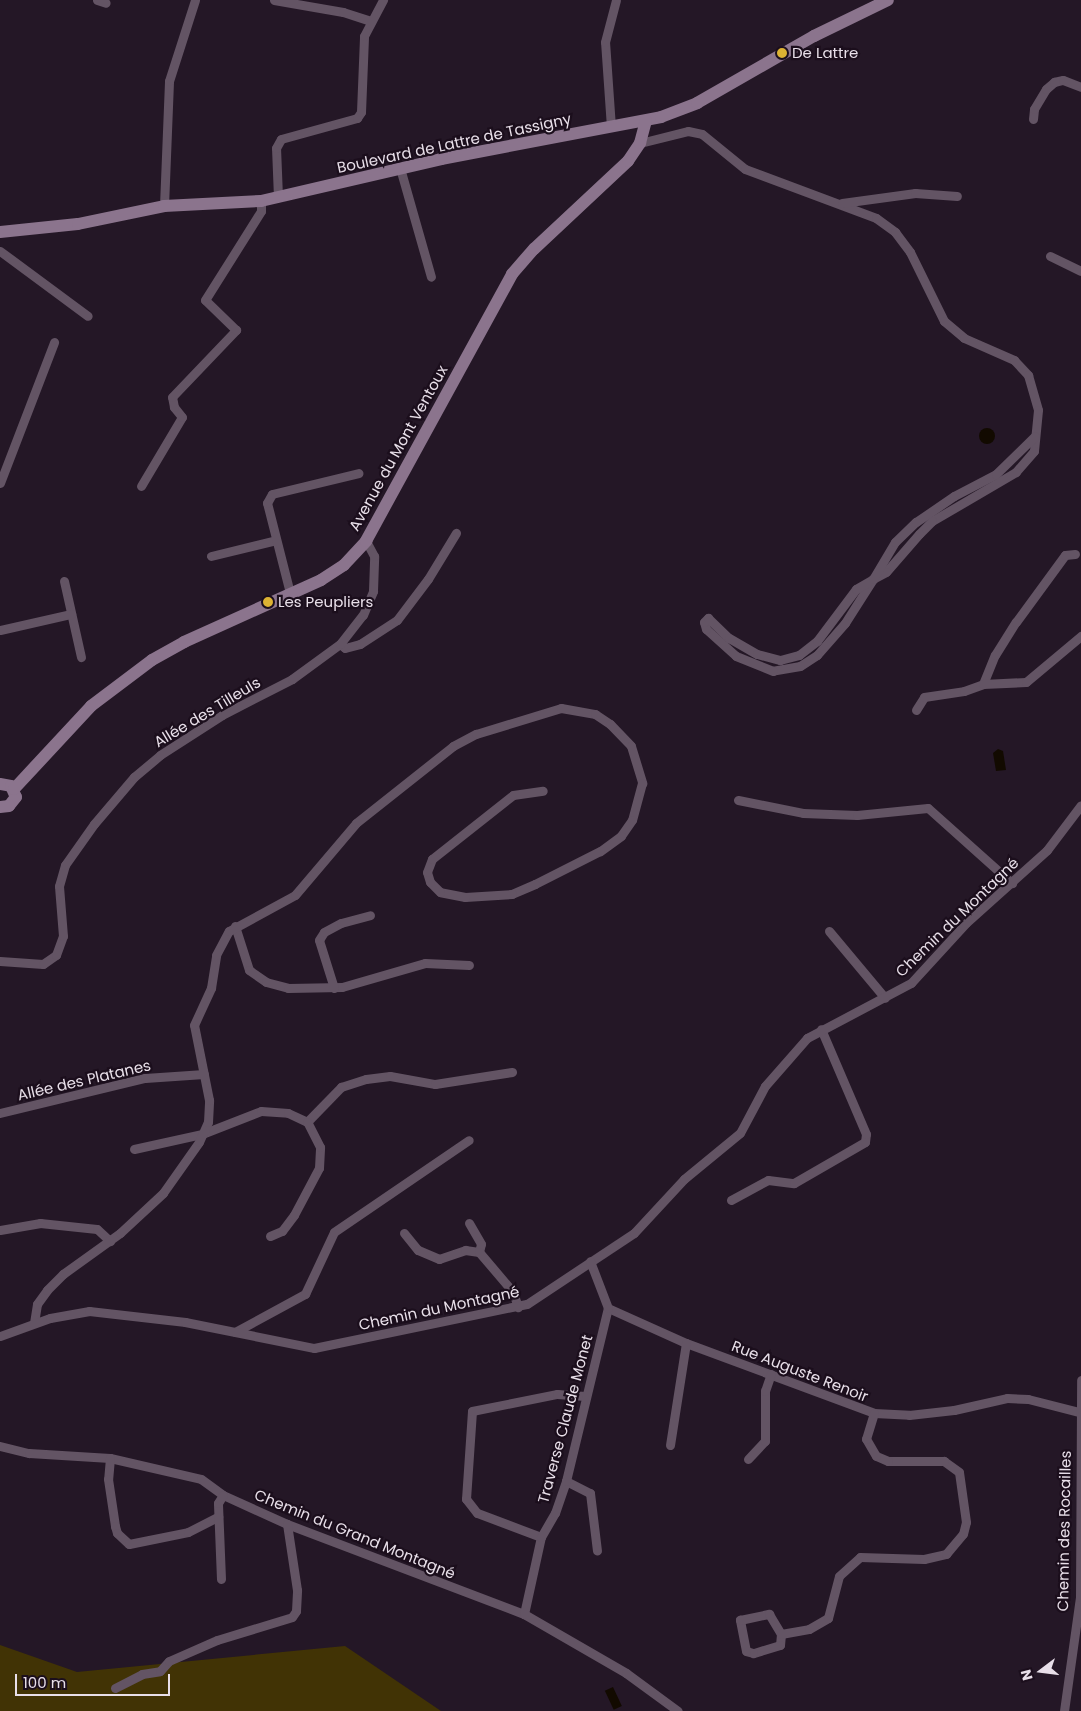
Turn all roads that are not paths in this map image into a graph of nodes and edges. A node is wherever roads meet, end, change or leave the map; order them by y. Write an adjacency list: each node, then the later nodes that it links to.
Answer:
1 (195, 0): 17 (street)
2 (274, 0): 6 (street)
3 (383, 0): 6 (street)
4 (616, 0): 10 (street)
5 (888, 0): 9 (street, Boulevard de Lattre de Tassigny)
6 (370, 21): 14 (street)
7 (1081, 87): 8 (street)
8 (1034, 119)
9 (646, 121): 10 (street, Boulevard de Lattre de Tassigny); 11 (street, Avenue du Mont Ventoux)
10 (611, 127): 12 (street, Boulevard de Lattre de Tassigny)
11 (640, 143): 16 (street); 30 (street, Avenue du Mont Ventoux)
12 (400, 168): 14 (street, Boulevard de Lattre de Tassigny); 22 (street)
13 (957, 196): 16 (street)
14 (278, 197): 15 (street, Boulevard de Lattre de Tassigny)
15 (261, 201): 17 (street, Boulevard de Lattre de Tassigny); 27 (street)
16 (842, 202): 33 (street)
17 (164, 206): 18 (street, Boulevard de Lattre de Tassigny)
18 (0, 232)
19 (0, 251): 23 (street)
20 (1050, 256): 21 (street)
21 (1081, 271)
22 (431, 277)
23 (88, 316)
24 (54, 342): 26 (street)
25 (359, 473): 29 (street)
26 (0, 483)
27 (141, 486)
28 (456, 533): 39 (street)
29 (276, 540): 32 (street); 35 (street)
30 (366, 542): 35 (street, Avenue du Mont Ventoux); 39 (street, Allée des Tilleuls)
31 (1075, 554): 41 (street)
32 (211, 556)
33 (873, 579): 33 (street)
34 (64, 581): 36 (street)
35 (290, 593): 44 (street, Avenue du Mont Ventoux)
36 (71, 614): 37 (street); 40 (street)
37 (0, 630)
38 (1081, 636): 41 (street)
39 (340, 644): 53 (street, Allée des Tilleuls)
40 (82, 656)
41 (983, 684): 42 (street)
42 (916, 710)
43 (0, 784): 44 (street)
44 (14, 789): 48 (street, Avenue du Mont Ventoux)
45 (543, 791): 51 (street)
46 (738, 800): 49 (street)
47 (1081, 806): 49 (street, Chemin du Montagné)
48 (1, 809)
49 (1012, 883): 56 (street, Chemin du Montagné)
50 (370, 915): 55 (street)
51 (235, 926): 55 (street); 59 (street)
52 (829, 931): 56 (street)
53 (0, 961)
54 (469, 965): 55 (street)
55 (334, 988)
56 (885, 998): 57 (street, Chemin du Montagné)
57 (821, 1029): 65 (street); 72 (street, Chemin du Montagné)
58 (512, 1072): 61 (street)
59 (204, 1074): 60 (street, Allée des Platanes); 62 (street)
60 (0, 1113)
61 (307, 1122): 62 (street); 69 (street)
62 (202, 1134): 64 (street); 70 (street)
63 (469, 1140): 76 (street)
64 (134, 1149)
65 (731, 1200)
66 (469, 1222): 71 (street)
67 (0, 1230): 70 (street)
68 (404, 1233): 71 (street)
69 (270, 1236)
70 (110, 1241): 75 (street)
71 (479, 1252): 73 (street)
72 (590, 1261): 73 (street, Chemin du Montagné); 74 (street)
73 (518, 1307): 76 (street, Chemin du Montagné)
74 (608, 1308): 78 (street, Rue Auguste Renoir); 81 (street, Traverse Claude Monet)
75 (34, 1323): 76 (street, Chemin du Montagné); 77 (street, Chemin du Montagné)
76 (235, 1332)
77 (0, 1336)
78 (686, 1343): 79 (street, Rue Auguste Renoir); 85 (street)
79 (771, 1374): 83 (street, Rue Auguste Renoir); 87 (street)
80 (1081, 1380): 82 (street, Chemin des Rocailles)
81 (585, 1396): 88 (street, Traverse Claude Monet); 92 (street)
82 (1079, 1412): 83 (street, Rue Auguste Renoir); 95 (street, Chemin des Rocailles)
83 (874, 1414): 97 (street)
84 (0, 1446): 86 (street, Chemin du Grand Montagné)
85 (670, 1446)
86 (110, 1458): 89 (street, Chemin du Grand Montagné); 90 (street)
87 (748, 1458)
88 (566, 1481): 92 (street, Traverse Claude Monet); 93 (street)
89 (223, 1495): 90 (street); 91 (street, Chemin du Grand Montagné)
90 (218, 1517): 94 (street)
91 (287, 1524): 96 (street, Chemin du Grand Montagné); 98 (street)
92 (542, 1537): 96 (street, Traverse Claude Monet)
93 (597, 1551)
94 (221, 1579)
95 (1080, 1597): 100 (street, Chemin des Rocailles)
96 (524, 1614): 99 (street, Chemin du Grand Montagné)
97 (781, 1634): 97 (street)
98 (115, 1688)
99 (678, 1711)
100 (1064, 1711)

